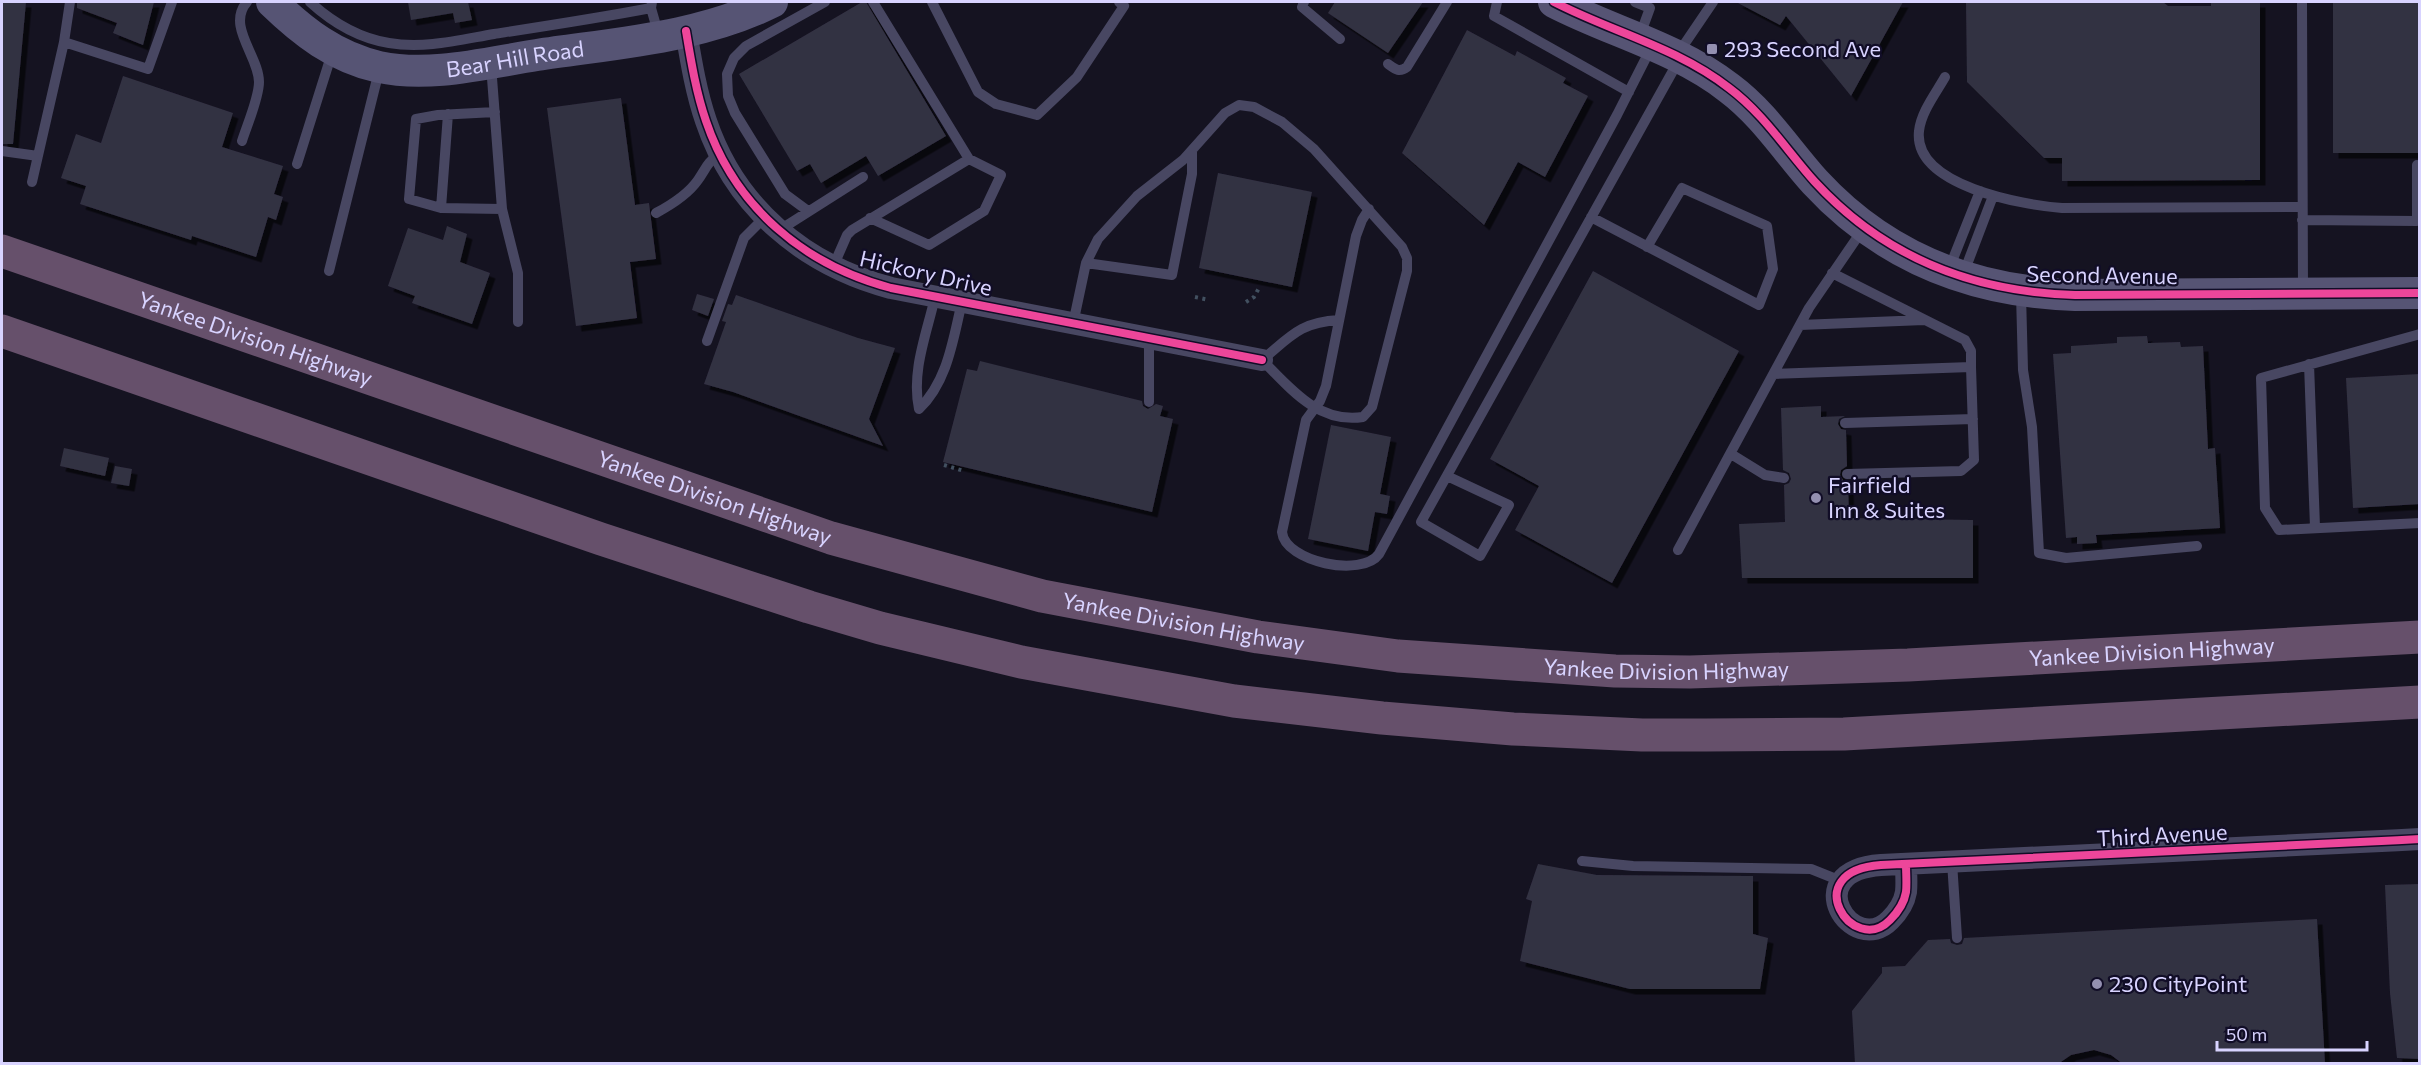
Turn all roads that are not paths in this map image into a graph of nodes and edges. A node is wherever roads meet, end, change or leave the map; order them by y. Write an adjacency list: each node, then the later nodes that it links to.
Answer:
1 (70, 2): 20 (lane)
2 (172, 2): 20 (lane)
3 (247, 2): 30 (lane)
4 (272, 2): 22 (street, Bear Hill Road)
5 (310, 2): 18 (lane)
6 (772, 2): 18 (street, Bear Hill Road)
7 (825, 2): 46 (lane)
8 (873, 2): 35 (lane)
9 (932, 2): 10 (lane)
10 (1119, 2)
11 (1305, 2): 19 (lane)
12 (1447, 2): 24 (lane)
13 (1497, 2): 27 (lane)
14 (1635, 2): 21 (lane)
15 (1713, 2): 21 (lane)
16 (2302, 2): 42 (lane)
17 (1563, 4): 21 (street, Second Avenue)
18 (658, 16): 23 (street, Bear Hill Road); 33 (street, Hickory Drive)
19 (1340, 39)
20 (64, 42): 34 (lane)
21 (1662, 48): 27 (lane); 48 (lane); 52 (street, Second Avenue)
22 (333, 50): 25 (street, Bear Hill Road); 36 (lane)
23 (490, 62): 25 (street, Bear Hill Road); 28 (lane)
24 (1388, 64)
25 (380, 67): 57 (lane)
26 (1945, 77): 40 (lane)
27 (1629, 92): 79 (lane)
28 (495, 112): 29 (lane); 44 (lane)
29 (448, 114): 43 (lane); 43 (lane)
30 (242, 141)
31 (2, 151): 34 (lane)
32 (1192, 152): 45 (lane); 55 (lane); 55 (lane)
33 (719, 154): 47 (lane); 51 (street, Hickory Drive)
34 (38, 156): 39 (lane)
35 (969, 159): 49 (lane); 49 (lane)
36 (297, 164)
37 (2417, 165): 50 (lane)
38 (863, 177): 46 (lane)
39 (32, 182)
40 (1980, 191): 41 (lane); 59 (lane)
41 (1993, 196): 42 (lane); 59 (lane)
42 (2302, 207): 50 (lane)
43 (441, 208): 44 (lane)
44 (502, 209): 67 (lane)
45 (1369, 209): 65 (lane); 79 (lane)
46 (808, 211): 51 (lane)
47 (656, 213)
48 (1591, 217): 53 (lane); 84 (lane)
49 (870, 218): 56 (lane)
50 (2302, 220): 62 (lane)
51 (771, 224): 56 (street, Hickory Drive); 73 (lane)
52 (1864, 226): 58 (lane); 59 (street, Second Avenue)
53 (1647, 247): 53 (lane)
54 (2, 251): 90 (highway, Yankee Division Highway)
55 (1086, 263): 68 (lane)
56 (833, 267): 63 (street, Hickory Drive)
57 (329, 271)
58 (1832, 273): 66 (lane); 69 (lane)
59 (1955, 275): 60 (street, Second Avenue)
60 (2021, 291): 62 (street, Second Avenue); 88 (lane)
61 (2420, 293): 62 (street, Second Avenue)
62 (2303, 294)
63 (935, 297): 64 (street, Hickory Drive); 64 (lane)
64 (962, 302): 68 (street, Hickory Drive)
65 (1339, 320): 74 (lane); 79 (lane)
66 (1927, 320): 69 (lane); 76 (lane)
67 (518, 322)
68 (1073, 324): 72 (street, Hickory Drive)
69 (1800, 325): 77 (lane)
70 (2, 331): 91 (highway)
71 (2420, 334): 75 (lane)
72 (1149, 339): 74 (street, Hickory Drive); 78 (lane)
73 (707, 341)
74 (1262, 360): 79 (lane)
75 (2309, 364): 87 (lane); 87 (lane)
76 (1971, 367): 77 (lane); 80 (lane)
77 (1774, 374): 82 (lane)
78 (1149, 402)
79 (1314, 408)
80 (1973, 419): 81 (lane); 83 (lane)
81 (1845, 423)
82 (1731, 454): 85 (lane); 89 (lane)
83 (1847, 474)
84 (1447, 476): 84 (lane)
85 (1784, 478)
86 (2420, 523): 87 (lane)
87 (2315, 527)
88 (2198, 546)
89 (1678, 550)
90 (2420, 637)
91 (2420, 702)
92 (2420, 839): 94 (street, Third Avenue)
93 (1582, 861): 96 (lane)
94 (1952, 862): 95 (street, Third Avenue); 97 (lane)
95 (1906, 864): 96 (street, Third Avenue); 96 (street)
96 (1840, 881)
97 (1957, 938)

